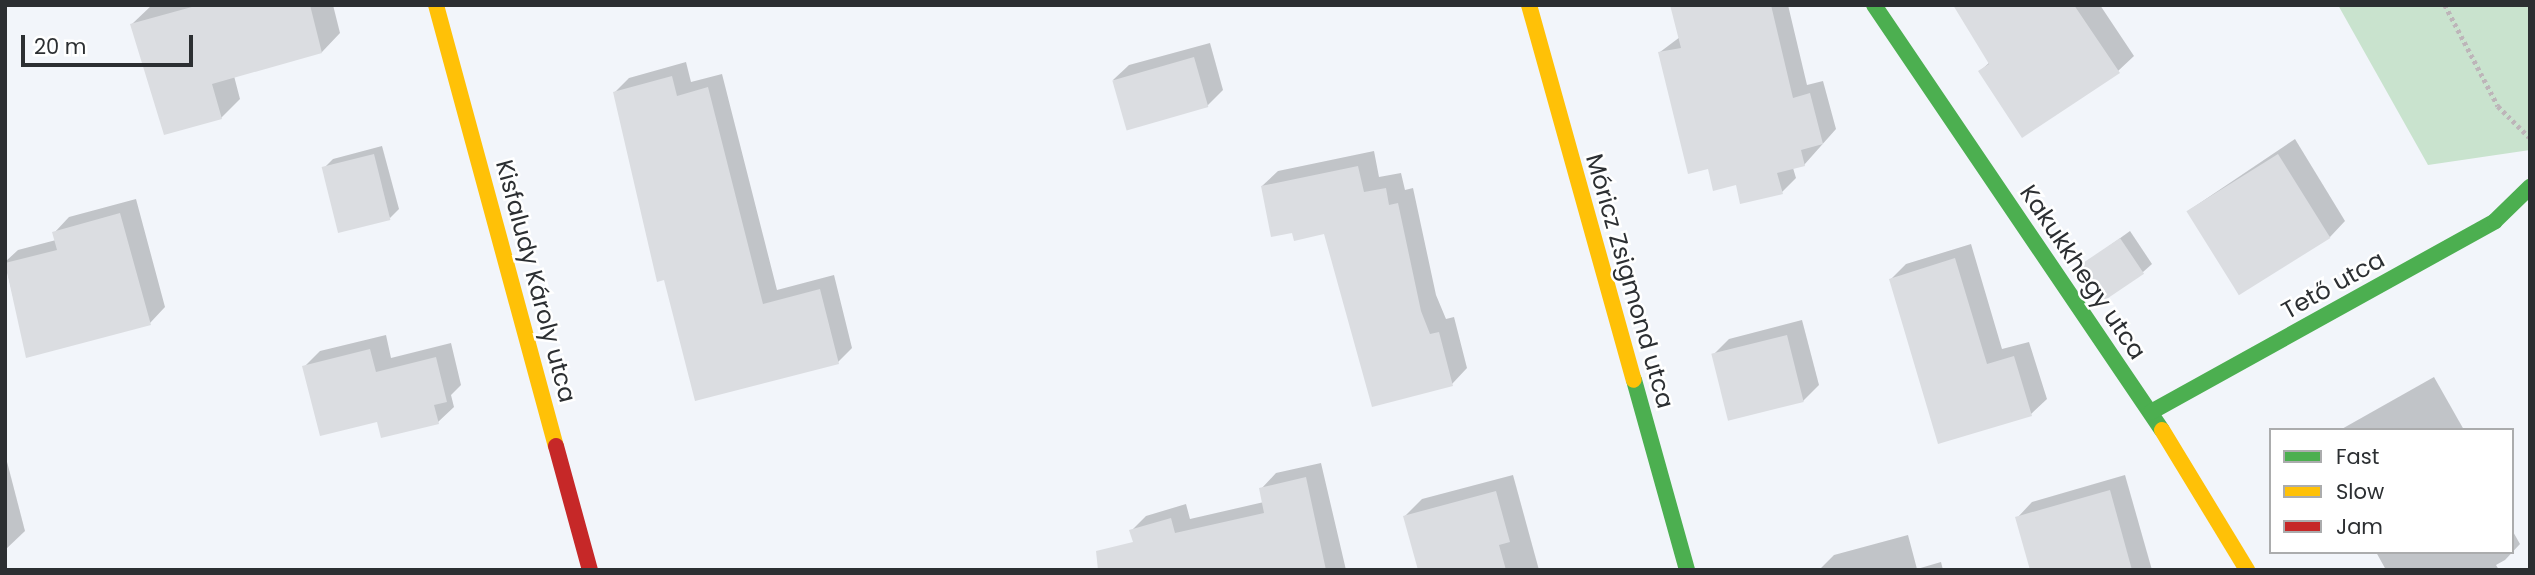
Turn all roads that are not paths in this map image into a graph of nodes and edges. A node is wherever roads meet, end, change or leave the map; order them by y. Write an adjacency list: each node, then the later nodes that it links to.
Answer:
1 (436, 5): 6 (street, Kisfaludy Károly utca)
2 (1529, 5): 7 (street, Móricz Zsigmond utca)
3 (1874, 5): 5 (street, Kakukkhegy utca)
4 (2530, 187): 5 (street, Tető utca)
5 (2151, 412): 8 (street, Kakukkhegy utca)
6 (590, 570)
7 (1687, 570)
8 (2247, 570)

